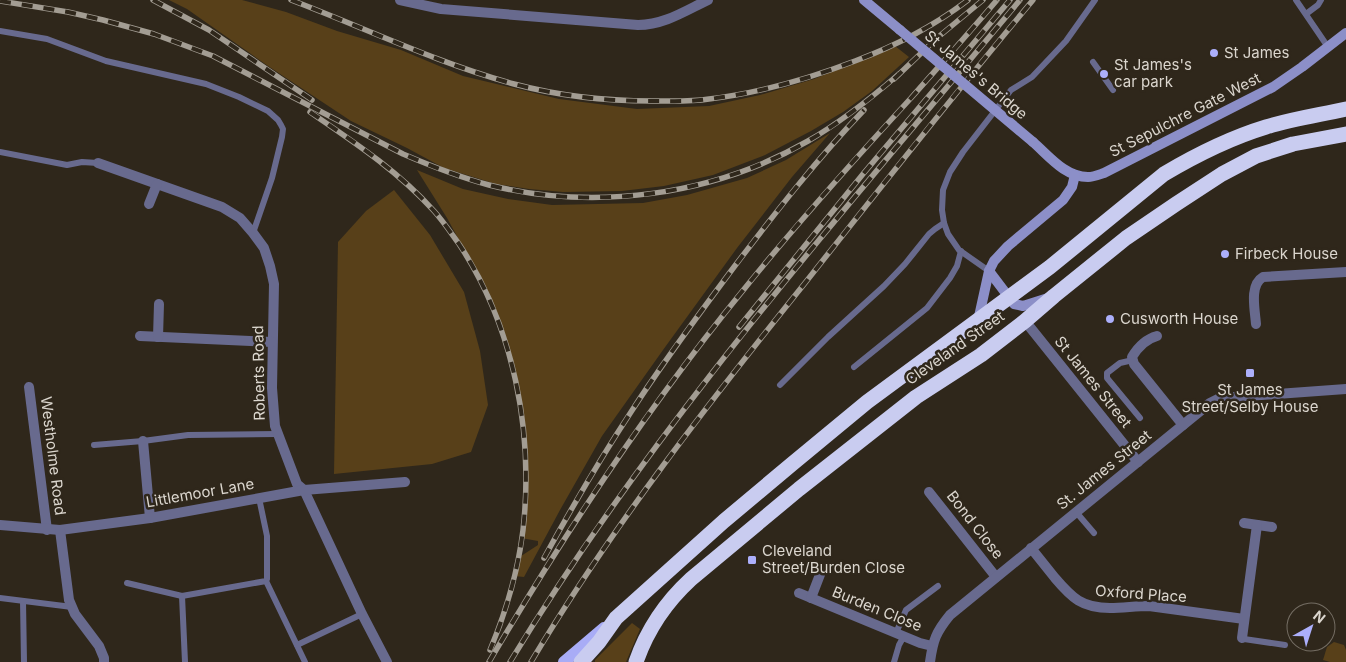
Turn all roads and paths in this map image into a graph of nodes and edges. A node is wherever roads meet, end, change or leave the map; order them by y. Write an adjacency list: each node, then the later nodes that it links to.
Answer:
1 (400, 0): 2 (street)
2 (708, 0)
3 (864, 0): 17 (street, St James's Bridge, bridge)
4 (1096, 0): 20 (lane)
5 (1296, 0): 7 (lane)
6 (1321, 0): 7 (lane)
7 (1306, 14): 10 (lane)
8 (0, 31): 21 (lane)
9 (1346, 33): 10 (street, St Sepulchre Gate West)
10 (1328, 47): 17 (street, St Sepulchre Gate West)
11 (1093, 62): 12 (lane)
12 (1113, 90)
13 (1346, 109): 26 (highway, Cleveland Street)
14 (1346, 134): 25 (highway, Cleveland Street)
15 (0, 152): 16 (lane)
16 (98, 163): 18 (street, Roberts Road)
17 (1075, 175): 23 (street)
18 (156, 184): 19 (street); 21 (street, Roberts Road)
19 (149, 204)
20 (944, 223): 22 (lane); 37 (lane)
21 (253, 233): 34 (street, Roberts Road)
22 (961, 251): 23 (lane); 36 (lane)
23 (989, 271): 26 (street); 28 (street)
24 (1346, 272): 30 (street)
25 (1054, 296): 26 (street); 29 (highway, Cleveland Street)
26 (1009, 297): 28 (highway, Cleveland Street)
27 (158, 304): 33 (street)
28 (978, 321): 72 (highway, Cleveland Street)
29 (1025, 321): 45 (street, St James Street); 86 (highway, Cleveland Street)
30 (1256, 324)
31 (140, 336): 33 (street)
32 (1157, 336): 35 (street)
33 (158, 337): 34 (street)
34 (272, 342): 42 (street, Roberts Road)
35 (1133, 360): 40 (lane); 41 (street)
36 (854, 367)
37 (780, 385)
38 (29, 386): 56 (street, Westholme Road)
39 (1346, 390): 41 (street, St. James Street)
40 (1140, 418)
41 (1183, 425): 45 (street, St. James Street)
42 (278, 434): 43 (lane); 47 (street, Roberts Road)
43 (143, 441): 44 (lane); 51 (street)
44 (94, 445)
45 (1138, 462): 50 (street, St. James Street)
46 (405, 482): 47 (street, Littlemoor Lane)
47 (304, 490): 49 (street, Littlemoor Lane); 71 (street, Roberts Road)
48 (930, 492): 61 (street, Bond Close)
49 (259, 498): 51 (street, Littlemoor Lane); 62 (lane)
50 (1076, 512): 58 (lane); 59 (street, St. James Street)
51 (150, 518): 57 (street, Littlemoor Lane)
52 (1244, 523): 54 (street)
53 (0, 525): 56 (street, Littlemoor Lane)
54 (1257, 525): 55 (street); 73 (street)
55 (1272, 528)
56 (47, 530): 57 (street, Littlemoor Lane)
57 (60, 530): 70 (street)
58 (1094, 532)
59 (1031, 548): 61 (street, St. James Street); 73 (street, Oxford Place)
60 (821, 572): 68 (street, Burden Close)
61 (996, 577): 77 (street, St. James Street)
62 (266, 581): 66 (lane); 76 (lane)
63 (127, 583): 66 (lane)
64 (938, 586): 74 (lane)
65 (799, 593): 68 (street, Burden Close)
66 (182, 596): 81 (lane)
67 (0, 598): 69 (lane)
68 (811, 598): 74 (street, Burden Close)
69 (23, 601): 70 (lane); 79 (lane)
70 (72, 607): 80 (street)
71 (362, 614): 76 (lane); 83 (street, Roberts Road)
72 (616, 618): 84 (main road, Cleveland Street); 85 (highway, Cleveland Street)
73 (1244, 619): 75 (street)
74 (900, 634): 77 (street, Burden Close); 87 (lane)
75 (1242, 638): 78 (lane)
76 (297, 645): 82 (lane)
77 (932, 646): 88 (street, St. James Street)
78 (1285, 646)
79 (24, 662)
80 (104, 662)
81 (185, 662)
82 (305, 662)
83 (388, 662)
84 (564, 662)
85 (581, 662)
86 (636, 662)
87 (894, 662)
88 (930, 662)

